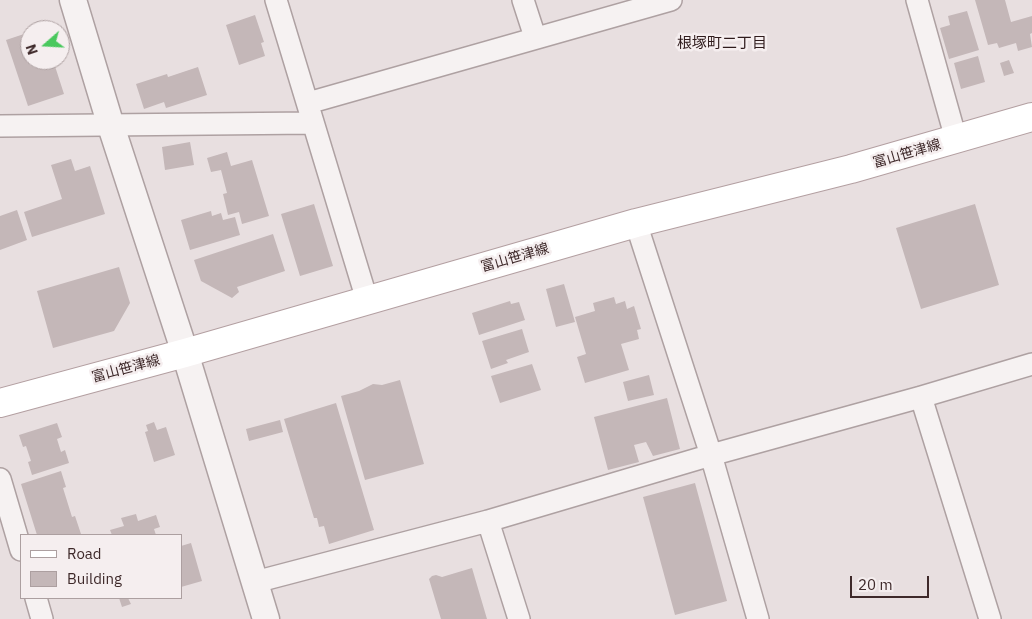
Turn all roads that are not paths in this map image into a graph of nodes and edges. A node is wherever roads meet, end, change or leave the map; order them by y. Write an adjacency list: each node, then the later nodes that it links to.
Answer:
1 (72, 0): 10 (street)
2 (276, 0): 7 (street)
3 (523, 0): 6 (street)
4 (670, 0): 6 (street)
5 (918, 0): 11 (street)
6 (535, 38): 7 (street)
7 (311, 113): 10 (street); 13 (street)
8 (1032, 117): 11 (main road, 富山笹津線)
9 (0, 126): 10 (street)
10 (111, 126): 14 (street)
11 (956, 139): 12 (main road, 富山笹津線)
12 (636, 223): 13 (main road, 富山笹津線); 18 (street)
13 (367, 300): 14 (main road, 富山笹津線)
14 (185, 353): 17 (main road, 富山笹津線); 22 (street)
15 (1032, 364): 16 (street)
16 (922, 398): 18 (street); 28 (street)
17 (0, 403)
18 (711, 455): 20 (street); 27 (street)
19 (0, 479): 21 (street)
20 (488, 521): 22 (street); 26 (street)
21 (20, 547)
22 (255, 582): 25 (street)
23 (36, 599): 24 (street)
24 (42, 619)
25 (266, 619)
26 (519, 619)
27 (758, 619)
28 (990, 619)

